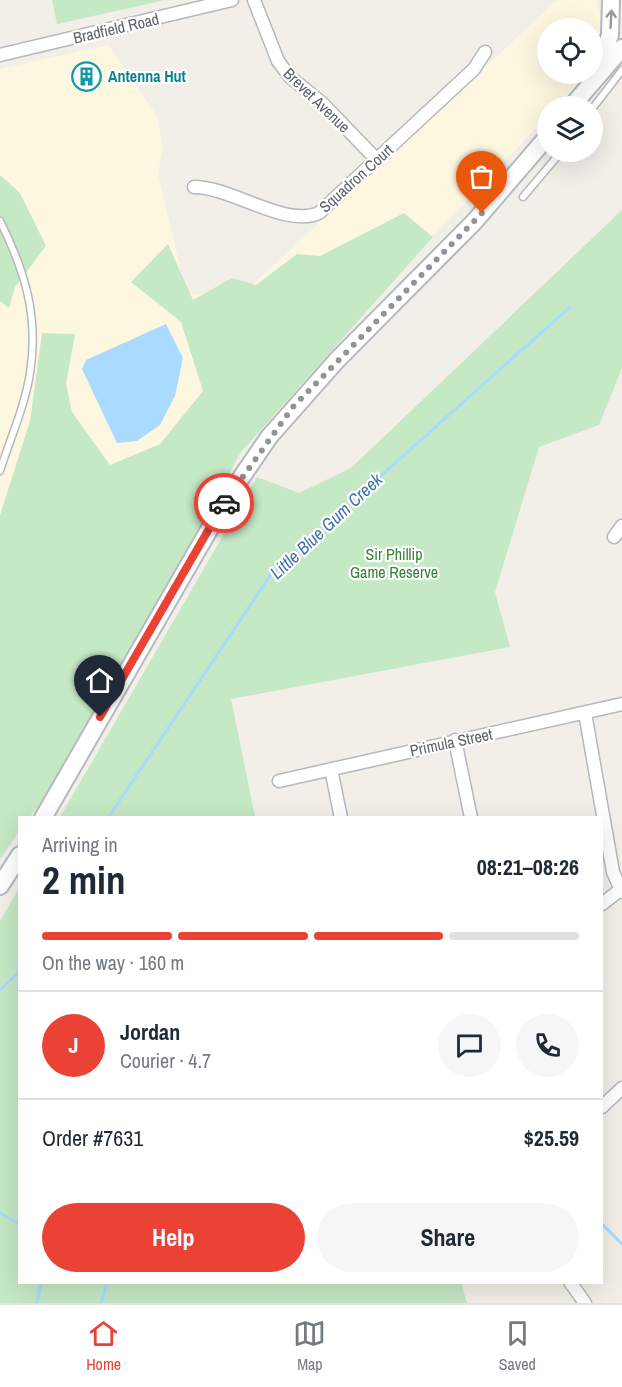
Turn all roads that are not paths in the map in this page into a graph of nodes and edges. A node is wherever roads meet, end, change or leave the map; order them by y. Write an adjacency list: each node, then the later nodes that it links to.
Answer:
1 (232, 0): 6 (street, Bradfield Road)
2 (254, 0): 14 (street, Brevet Avenue)
3 (611, 0): 7 (main road, one-way to 3)
4 (622, 48): 8 (main road)
5 (485, 52): 14 (street, Squadron Court)
6 (0, 55)
7 (603, 56)
8 (603, 70)
9 (622, 70): 12 (lane)
10 (591, 84): 11 (main road)
11 (581, 96)
12 (602, 96)
13 (537, 149): 27 (main road)
14 (376, 160): 16 (street, Squadron Court)
15 (552, 162): 17 (lane)
16 (194, 187)
17 (523, 196)
18 (0, 221): 19 (lane)
19 (0, 471)
20 (622, 526): 21 (street)
21 (614, 537)
22 (622, 704): 23 (street, Primula Street)
23 (585, 713): 24 (street, Primula Street); 32 (street)
24 (455, 740): 25 (street, Primula Street); 29 (street)
25 (331, 769): 26 (street, Primula Street); 28 (street)
26 (279, 781)
27 (44, 816)
28 (341, 816)
29 (471, 816)
30 (18, 858): 31 (main road)
31 (0, 886)
32 (621, 891): 33 (street)
33 (603, 903)
34 (622, 1088): 35 (street)
35 (603, 1106)
36 (571, 1284): 37 (street)
37 (585, 1303)

